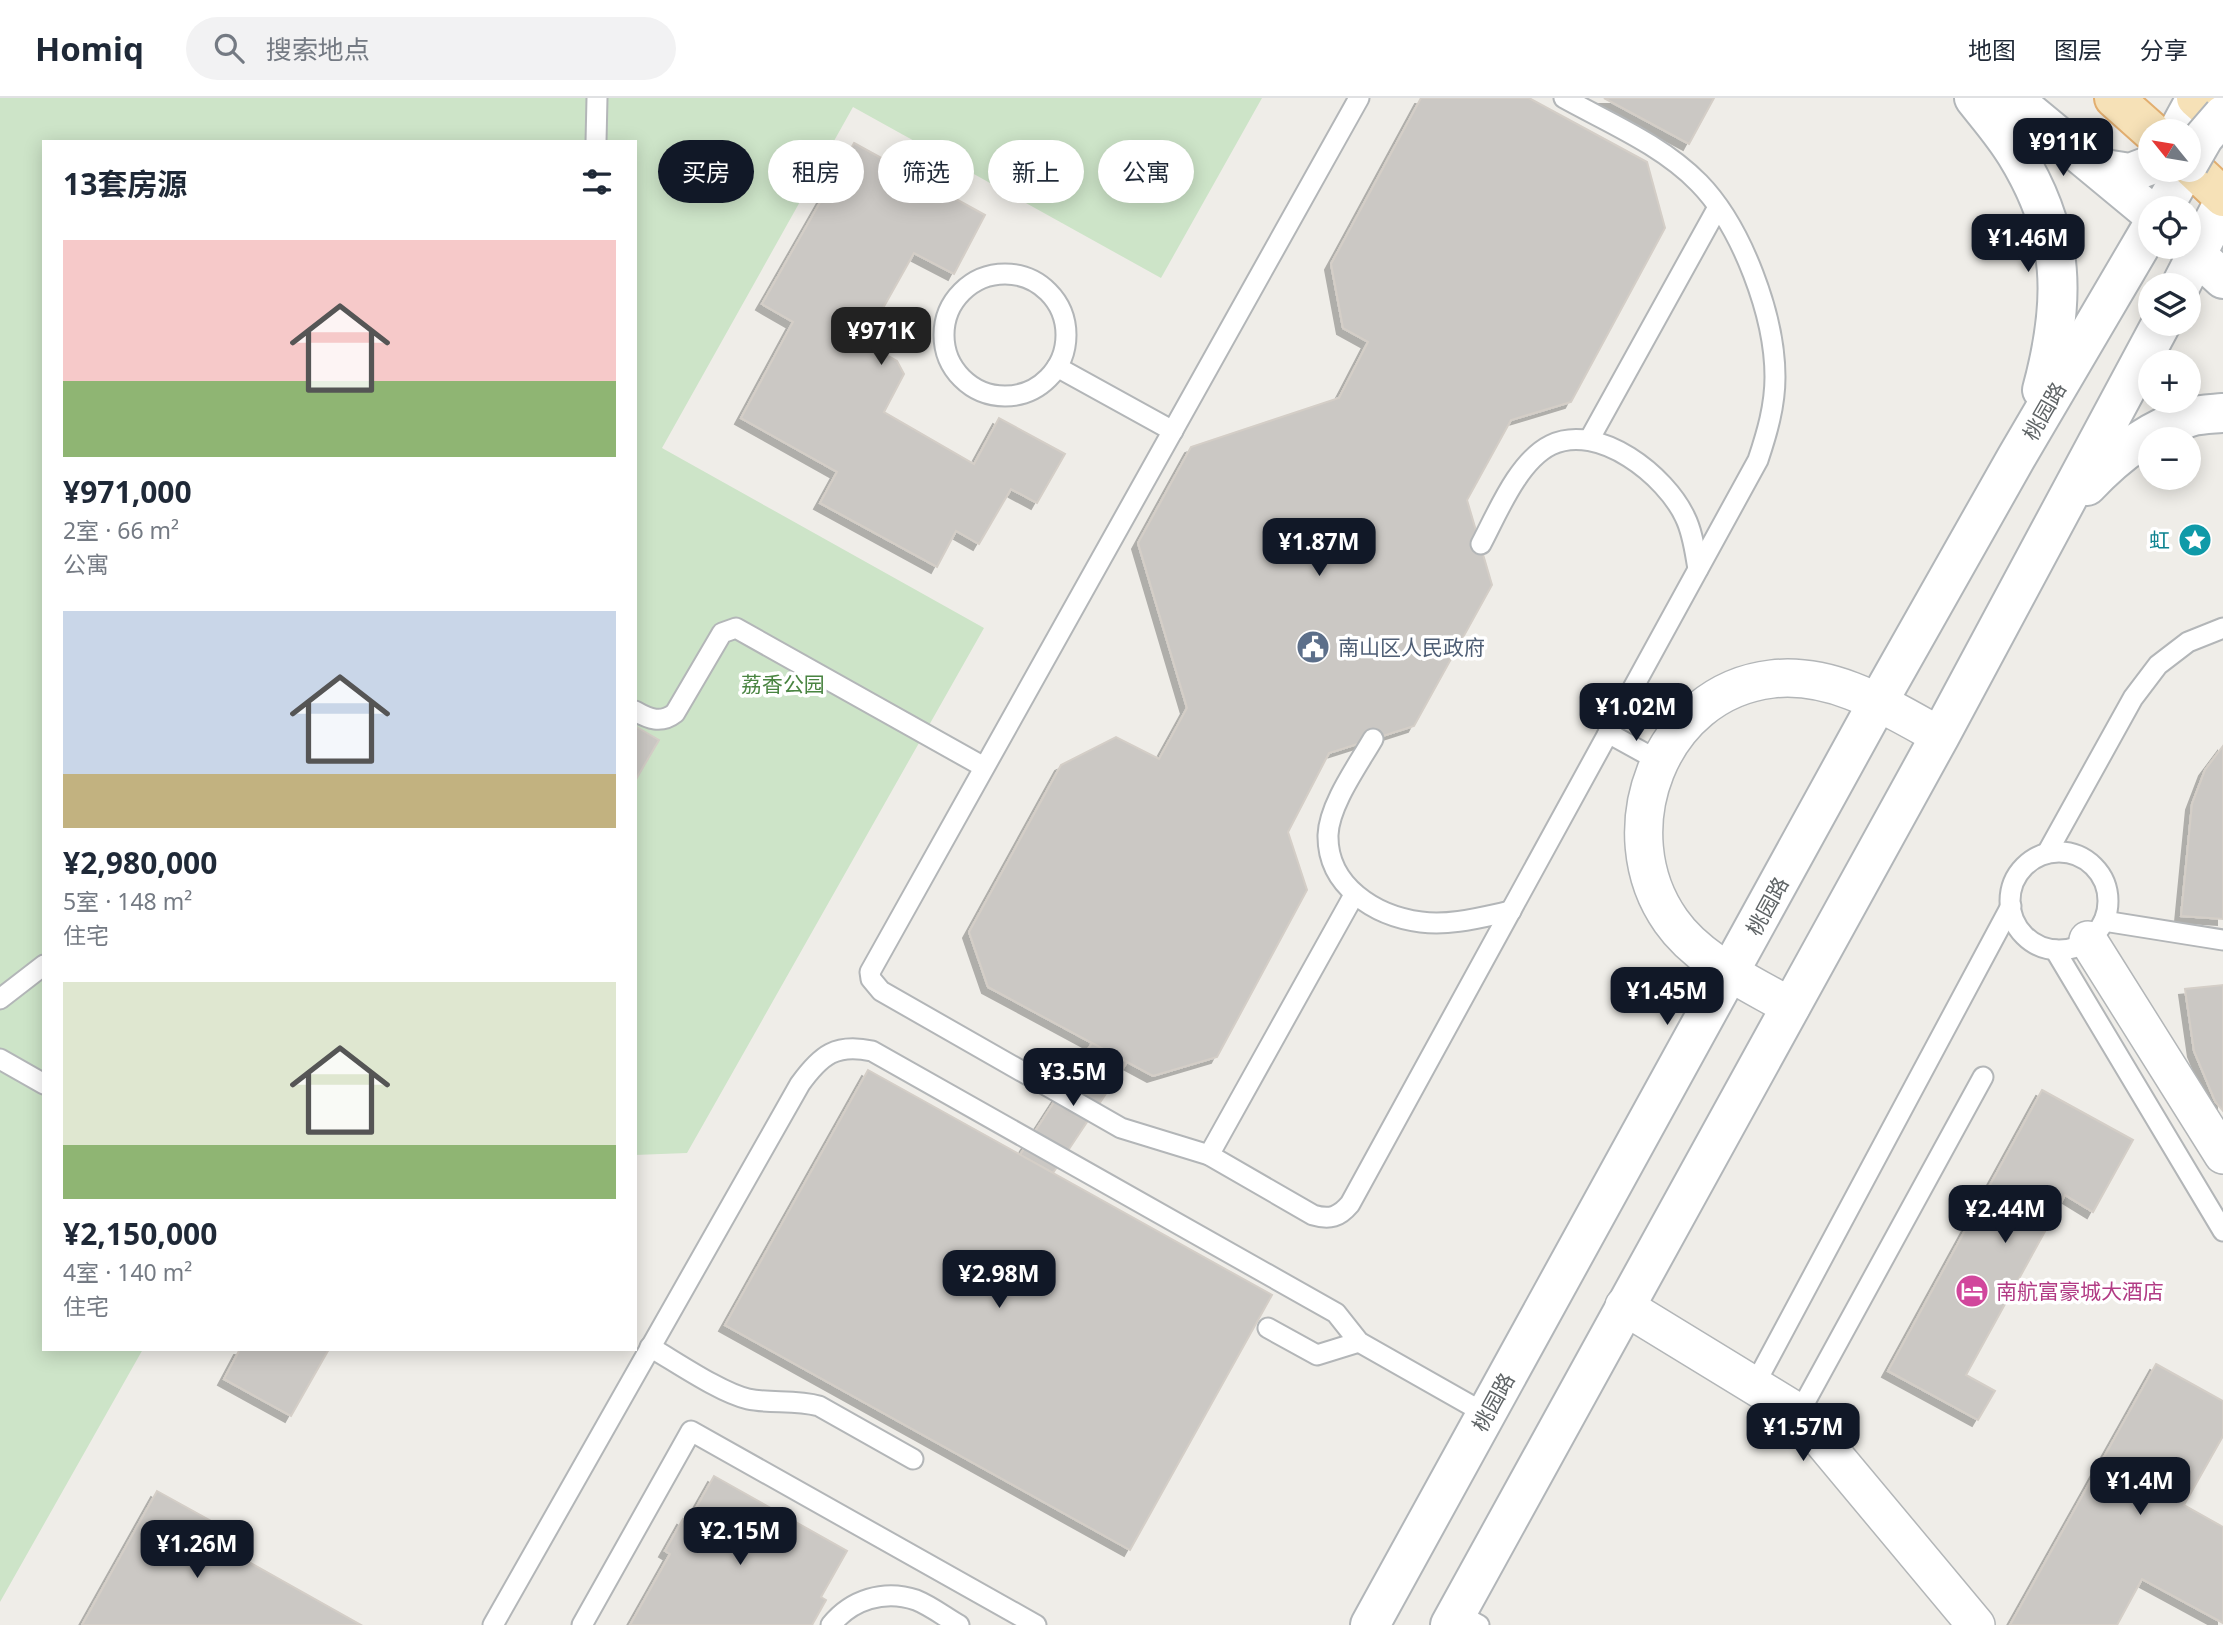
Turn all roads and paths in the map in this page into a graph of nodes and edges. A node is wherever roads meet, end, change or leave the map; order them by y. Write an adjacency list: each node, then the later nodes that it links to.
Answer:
1 (597, 98): 13 (lane)
2 (1359, 98): 22 (lane)
3 (1564, 98): 17 (lane)
4 (1974, 98): 24 (main road)
5 (2012, 98): 14 (main road)
6 (2114, 98): 9 (main road)
7 (2196, 98): 10 (main road); 11 (main road)
8 (2223, 115): 12 (main road, bridge)
9 (2138, 119)
10 (2185, 119)
11 (2223, 122)
12 (2202, 139)
13 (596, 140)
14 (2138, 175)
15 (2171, 182): 16 (main road)
16 (2223, 197)
17 (1718, 207): 23 (lane); 27 (lane)
18 (2138, 250): 24 (main road, 桃园路)
19 (2155, 336): 25 (main road)
20 (1057, 367): 20 (lane); 22 (lane)
21 (2223, 413): 25 (main road)
22 (1173, 431): 35 (lane)
23 (1589, 440): 26 (lane); 27 (lane)
24 (2016, 458): 29 (main road, 桃园路)
25 (2054, 526): 32 (main road)
26 (1480, 544)
27 (1698, 569): 31 (lane)
28 (2223, 628): 36 (lane)
29 (1878, 702): 32 (street); 34 (street); 43 (main road, 桃园路)
30 (637, 712): 35 (lane)
31 (1608, 733): 34 (lane); 39 (lane)
32 (1940, 736): 45 (main road)
33 (1373, 739): 37 (lane)
34 (1659, 761): 43 (street)
35 (984, 767): 49 (lane)
36 (2047, 853): 38 (lane); 40 (lane)
37 (1354, 895): 39 (lane); 49 (lane)
38 (2011, 906): 40 (lane); 56 (lane)
39 (1511, 911): 49 (lane)
40 (2082, 937): 41 (lane); 50 (street); 51 (lane)
41 (2223, 940)
42 (42, 967): 44 (lane)
43 (1731, 972): 45 (street); 58 (main road, 桃园路)
44 (0, 999)
45 (1791, 1007): 52 (main road)
46 (0, 1059): 48 (lane)
47 (1983, 1077): 57 (lane)
48 (42, 1083)
49 (1209, 1155)
50 (2223, 1155)
51 (2223, 1231)
52 (1625, 1306): 56 (street); 60 (main road)
53 (1268, 1328): 54 (lane)
54 (1359, 1342): 55 (lane); 58 (lane)
55 (650, 1348): 59 (lane); 61 (lane)
56 (1755, 1384): 57 (street)
57 (1799, 1413): 67 (street)
58 (1486, 1414): 66 (main road, 桃园路)
59 (913, 1459)
60 (1462, 1621)
61 (493, 1625)
62 (582, 1625): 65 (lane)
63 (831, 1625): 64 (lane)
64 (959, 1625)
65 (1036, 1625)
66 (1370, 1625)
67 (1976, 1625)

